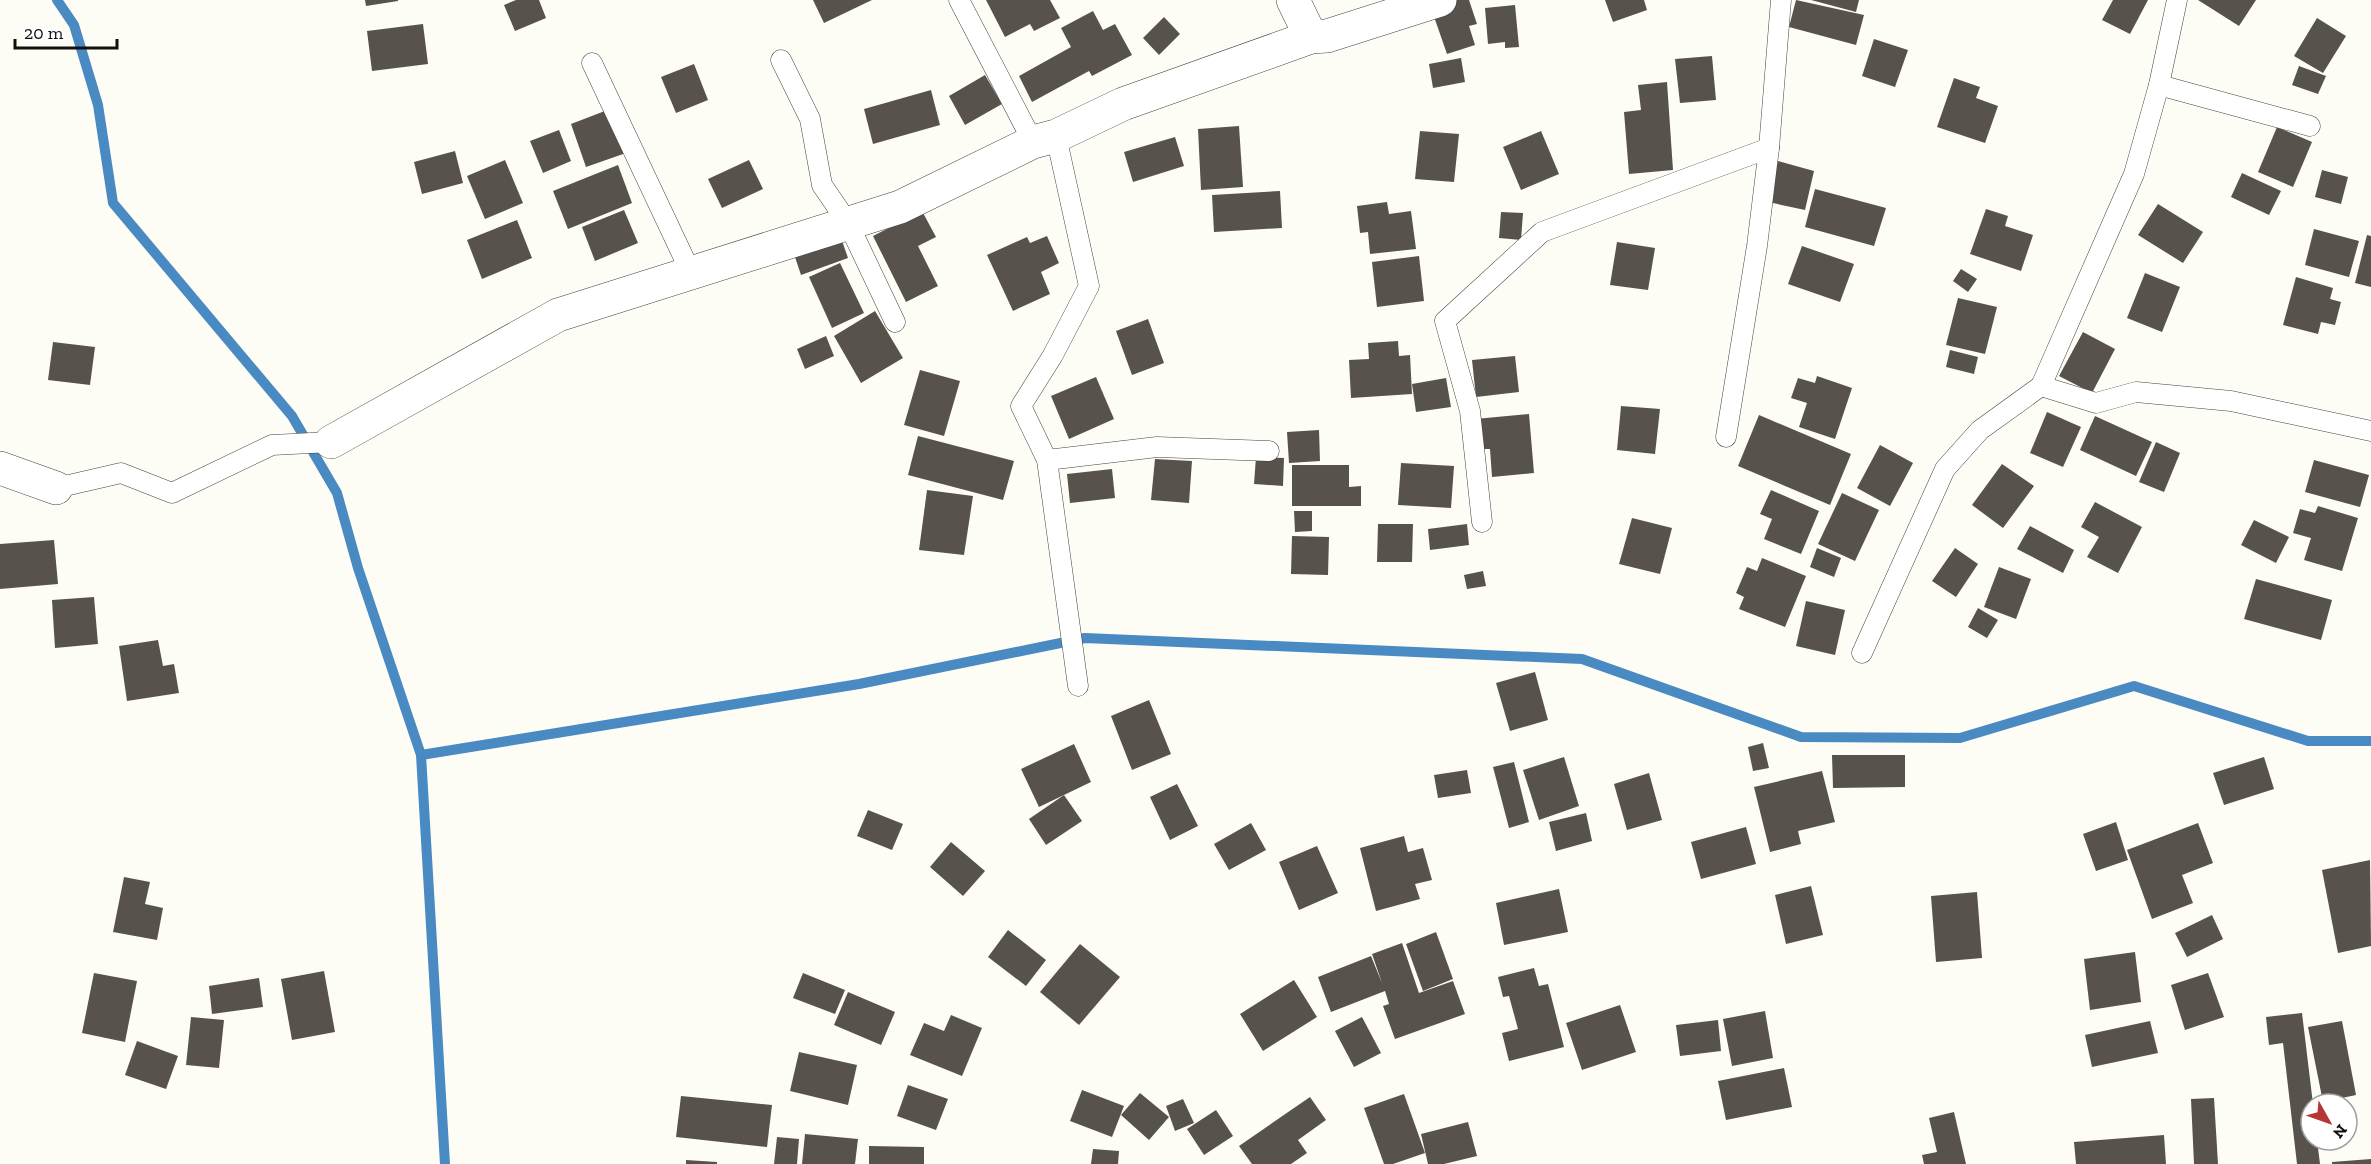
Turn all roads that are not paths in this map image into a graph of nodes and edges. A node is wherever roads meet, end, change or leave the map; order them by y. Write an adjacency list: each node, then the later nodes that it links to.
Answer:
1 (959, 0): 11 (lane)
2 (1293, 0): 6 (street)
3 (1440, 0): 6 (street)
4 (1781, 0): 12 (lane)
5 (2177, 0): 9 (lane)
6 (1311, 37): 11 (street)
7 (781, 60): 13 (lane)
8 (592, 63): 14 (lane)
9 (2159, 85): 10 (lane); 16 (lane)
10 (2310, 126)
11 (1044, 139): 13 (street); 21 (lane)
12 (1769, 148): 18 (lane); 24 (lane)
13 (848, 224): 14 (street); 15 (lane)
14 (691, 273): 19 (street)
15 (895, 322)
16 (2041, 386): 17 (lane); 25 (lane)
17 (2371, 431)
18 (1726, 437)
19 (331, 442): 23 (lane)
20 (1269, 451): 21 (lane)
21 (1047, 460): 26 (lane)
22 (0, 468): 23 (street)
23 (56, 488)
24 (1482, 522)
25 (1862, 652)
26 (1078, 686)

